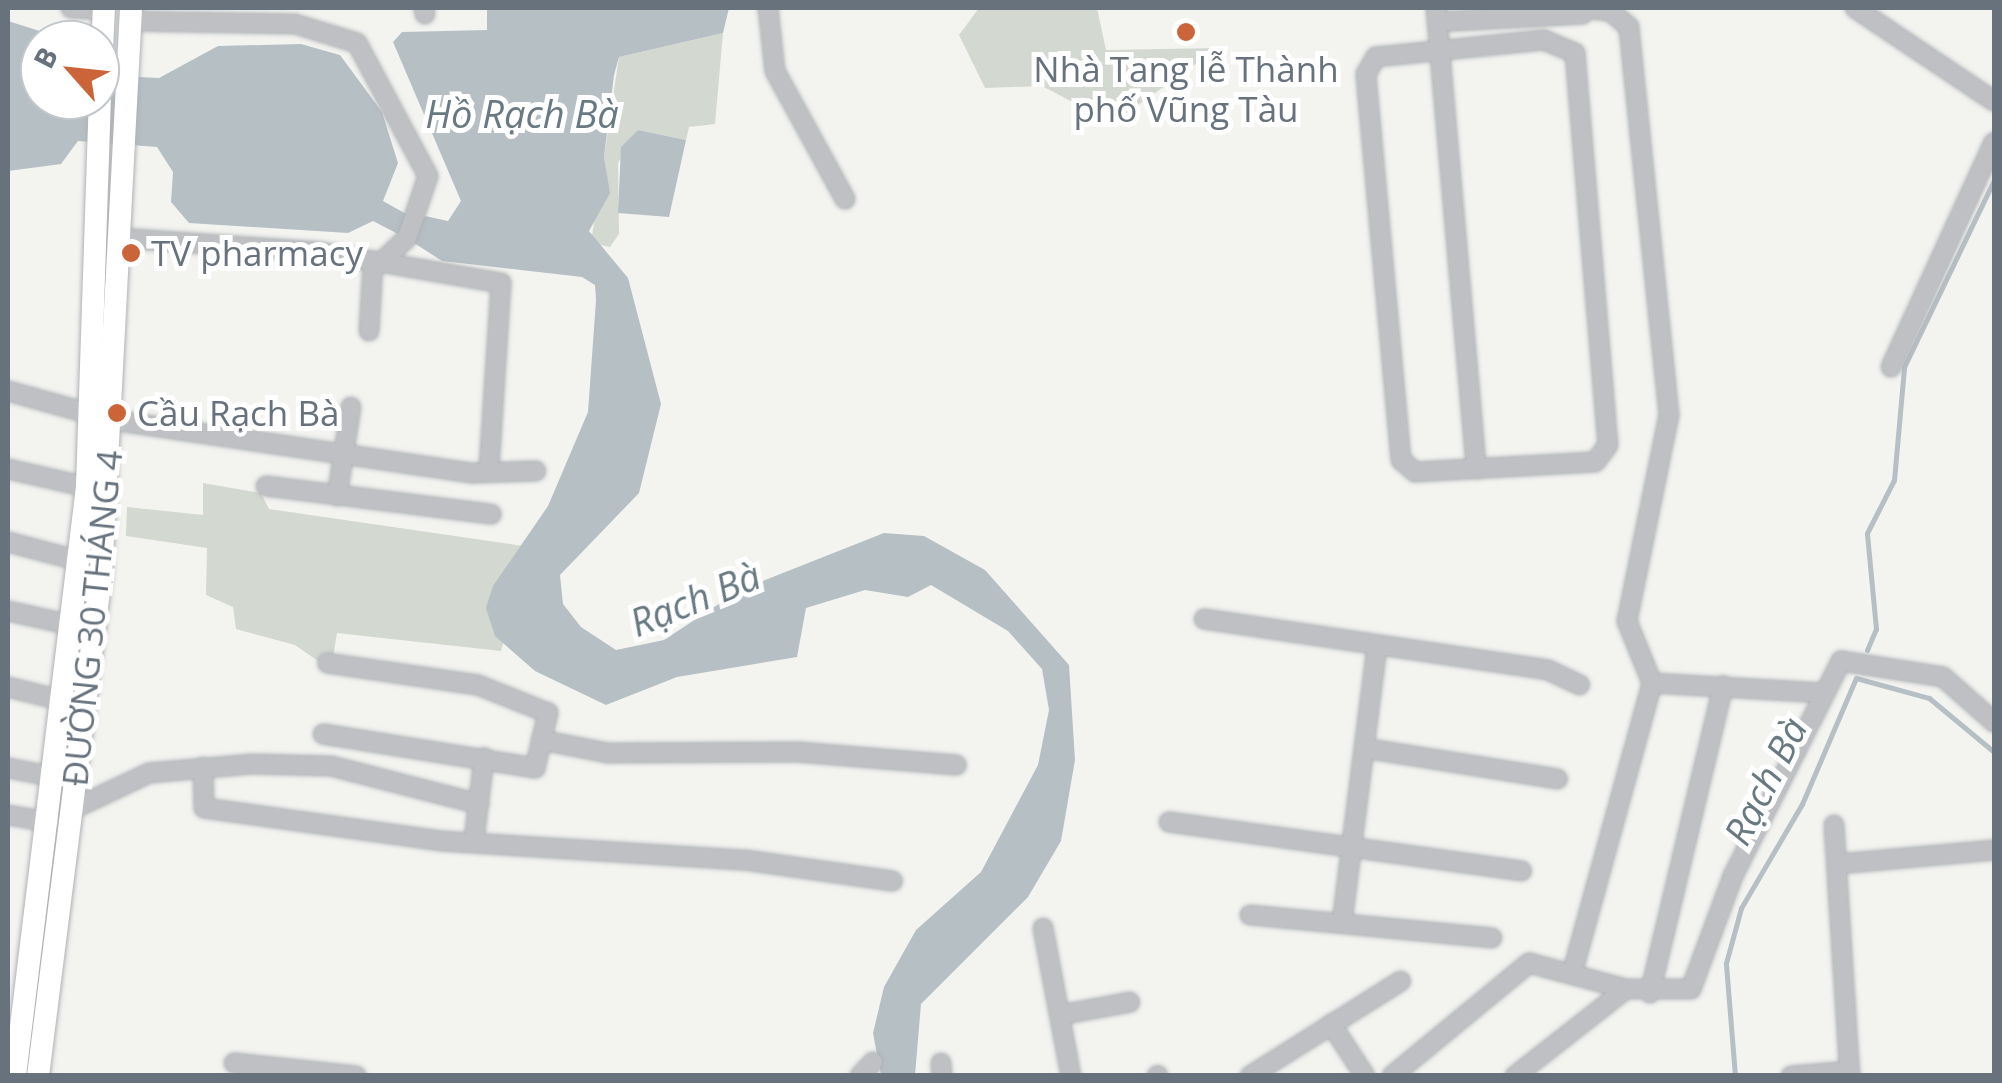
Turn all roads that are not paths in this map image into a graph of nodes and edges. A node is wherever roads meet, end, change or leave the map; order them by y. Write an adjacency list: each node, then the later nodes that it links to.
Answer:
1 (71, 8): 4 (street)
2 (768, 8): 12 (street)
3 (1856, 8): 9 (street)
4 (104, 9)
5 (1581, 11): 6 (street); 37 (street)
6 (1436, 15): 8 (street)
7 (130, 23): 13 (main road, ĐƯỜNG 30 THÁNG 4); 14 (street)
8 (1438, 46): 23 (street); 23 (street); 23 (street)
9 (1994, 102)
10 (99, 120): 19 (main road, ĐƯỜNG 30 THÁNG 4)
11 (1994, 142): 16 (street)
12 (845, 198)
13 (119, 238): 14 (street); 19 (main road, ĐƯỜNG 30 THÁNG 4)
14 (376, 263): 15 (street); 21 (street)
15 (369, 332)
16 (1892, 367)
17 (8, 391): 19 (street)
18 (351, 407): 20 (street)
19 (101, 416): 20 (street); 26 (main road, ĐƯỜNG 30 THÁNG 4); 31 (main road, ĐƯỜNG 30 THÁNG 4)
20 (347, 450): 21 (street); 27 (street)
21 (489, 468): 24 (street)
22 (8, 469): 26 (street)
23 (1476, 469)
24 (536, 472)
25 (266, 486): 27 (street)
26 (87, 487): 30 (main road, ĐƯỜNG 30 THÁNG 4)
27 (337, 496): 28 (street)
28 (491, 514)
29 (8, 542): 30 (street)
30 (80, 561): 31 (main road, ĐƯỜNG 30 THÁNG 4)
31 (87, 592): 34 (main road, ĐƯỜNG 30 THÁNG 4); 52 (main road, ĐƯỜNG 30 THÁNG 4)
32 (8, 611): 34 (street)
33 (1204, 619): 35 (street)
34 (71, 626): 42 (main road, ĐƯỜNG 30 THÁNG 4)
35 (1377, 644): 38 (street); 46 (street)
36 (328, 663): 45 (street)
37 (1652, 683): 39 (street); 68 (street)
38 (1580, 684)
39 (1724, 686): 41 (street); 71 (street)
40 (8, 687): 42 (street)
41 (1824, 693): 43 (street); 71 (street)
42 (64, 702): 52 (main road, ĐƯỜNG 30 THÁNG 4)
43 (1994, 722)
44 (323, 734): 47 (street)
45 (541, 740): 47 (street); 48 (street)
46 (1364, 748): 51 (street); 59 (street)
47 (484, 758): 53 (street)
48 (956, 765)
49 (203, 767): 53 (street); 55 (street); 58 (street)
50 (8, 768): 52 (street)
51 (1558, 778)
52 (66, 780): 55 (main road, ĐƯỜNG 30 THÁNG 4)
53 (478, 804): 58 (street)
54 (8, 815): 55 (street)
55 (64, 819): 74 (main road, ĐƯỜNG 30 THÁNG 4); 79 (main road, ĐƯỜNG 30 THÁNG 4)
56 (1169, 822): 59 (street)
57 (1834, 825): 61 (street)
58 (474, 840): 63 (street)
59 (1352, 844): 62 (street); 65 (street)
60 (1994, 850): 61 (street)
61 (1838, 864): 77 (street)
62 (1522, 871)
63 (893, 881)
64 (1250, 915): 65 (street)
65 (1342, 923): 67 (street)
66 (1042, 928): 73 (street)
67 (1492, 938)
68 (1572, 974): 70 (street); 84 (street)
69 (1401, 981): 75 (street)
70 (1626, 989): 71 (street); 85 (street)
71 (1650, 993)
72 (1130, 1002): 73 (street)
73 (1060, 1015): 81 (street)
74 (14, 1022): 78 (main road, ĐƯỜNG 30 THÁNG 4)
75 (1331, 1024): 82 (street); 83 (street)
76 (234, 1063): 80 (street)
77 (1850, 1073): 86 (street)
78 (15, 1076)
79 (38, 1076)
80 (356, 1076)
81 (1071, 1076)
82 (1250, 1076)
83 (1365, 1076)
84 (1392, 1076)
85 (1516, 1076)
86 (1791, 1076)

